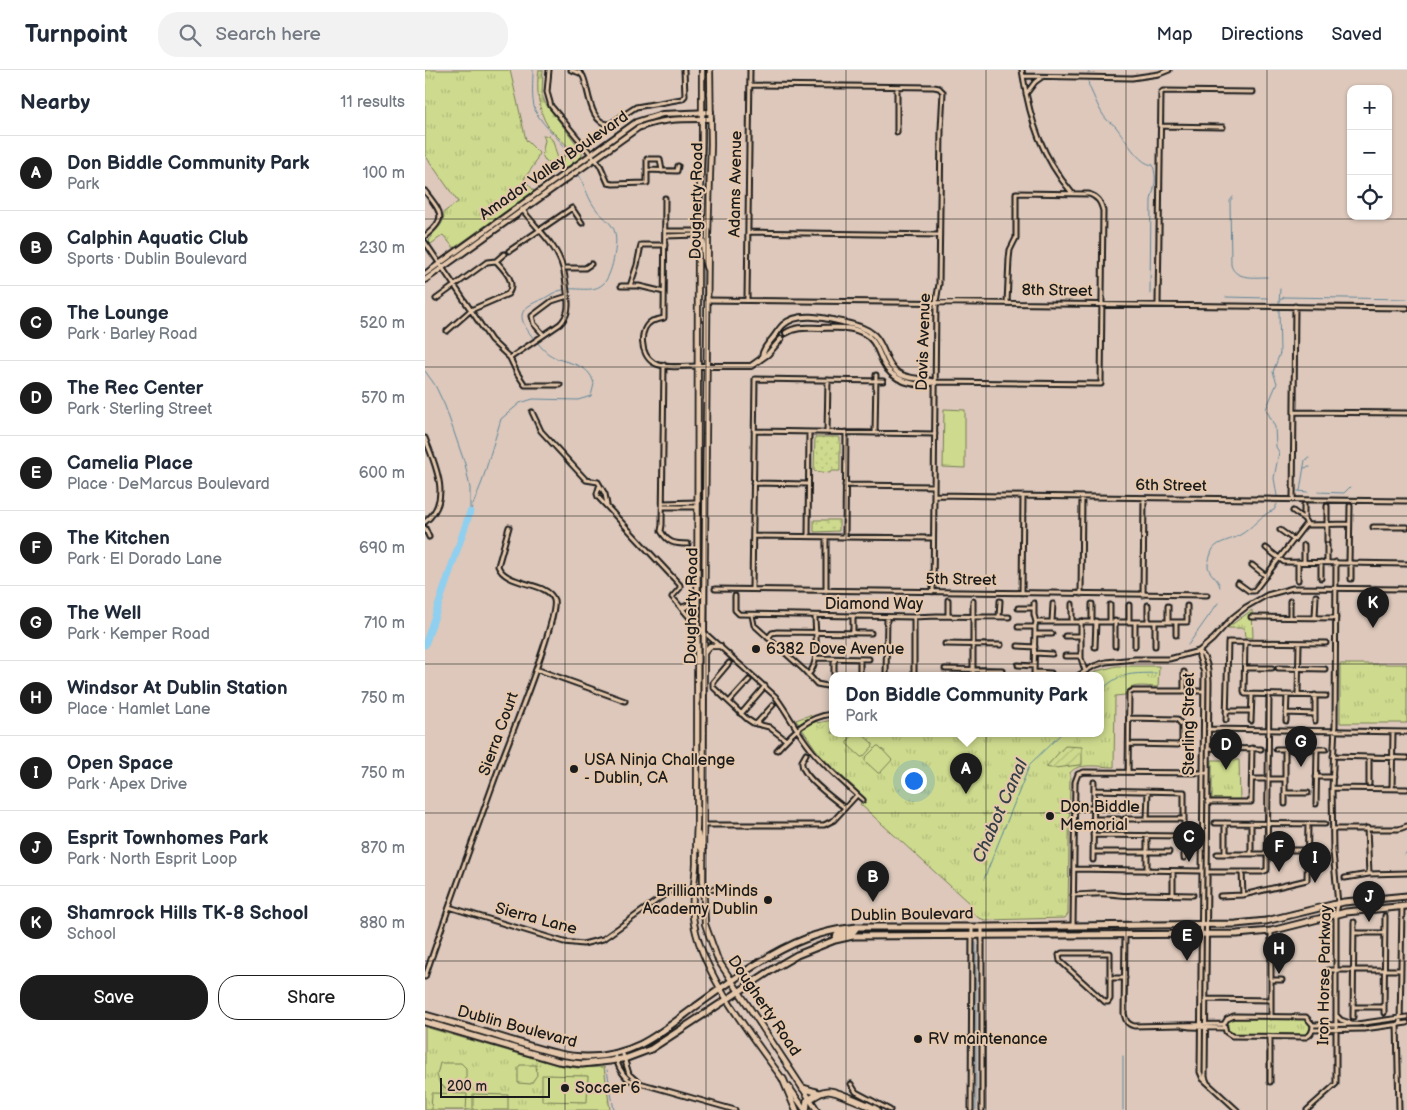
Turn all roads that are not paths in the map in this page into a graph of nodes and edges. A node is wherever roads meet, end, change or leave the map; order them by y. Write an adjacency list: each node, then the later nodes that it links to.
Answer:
1 (549, 70): 22 (street)
2 (571, 70): 3 (street)
3 (685, 70)
4 (702, 70): 15 (main road, Dougherty Road)
5 (710, 70): 16 (main road, Dougherty Road)
6 (750, 70): 11 (street, Adams Avenue)
7 (1023, 70): 9 (street)
8 (1169, 70): 10 (street)
9 (1023, 76): 10 (street); 14 (street)
10 (1043, 76): 14 (street)
11 (750, 85): 12 (street); 34 (street, Adams Avenue)
12 (897, 87): 21 (street); 37 (street, Davis Avenue)
13 (1253, 92): 19 (street)
14 (1026, 94): 28 (street)
15 (702, 112): 16 (street, Amador Valley Boulevard); 17 (main road, Dougherty Road); 22 (street, Amador Valley Boulevard)
16 (711, 112): 18 (main road, Dougherty Road)
17 (702, 119): 18 (street, Amador Valley Boulevard); 23 (street, Amador Valley Boulevard); 36 (main road, Dougherty Road)
18 (711, 119): 49 (main road, Dougherty Road)
19 (1160, 126): 20 (street); 63 (street)
20 (1223, 127)
21 (897, 132)
22 (591, 154): 23 (street); 30 (street, Amador Valley Boulevard)
23 (595, 159): 25 (street); 31 (street, Amador Valley Boulevard)
24 (678, 166): 26 (street)
25 (647, 170): 26 (street); 26 (street)
26 (662, 171)
27 (425, 191): 38 (street)
28 (1072, 194): 61 (street); 62 (street)
29 (665, 198): 35 (street)
30 (520, 206): 31 (street); 47 (street, Amador Valley Boulevard)
31 (523, 210): 33 (street); 47 (street, Amador Valley Boulevard)
32 (582, 223): 33 (street)
33 (540, 230): 42 (street); 48 (street)
34 (748, 232): 37 (street); 57 (street, Adams Avenue)
35 (665, 233): 36 (street); 40 (street)
36 (698, 233): 49 (main road); 74 (main road, Dougherty Road)
37 (939, 235): 60 (street, Davis Avenue)
38 (425, 236)
39 (425, 242): 41 (street)
40 (665, 245): 54 (street); 55 (street)
41 (430, 250): 43 (street); 47 (street)
42 (509, 251)
43 (426, 252)
44 (504, 254): 45 (street)
45 (496, 261): 52 (street); 66 (street)
46 (591, 264): 48 (street)
47 (440, 266): 50 (street, Amador Valley Boulevard); 51 (street, Amador Valley Boulevard); 52 (street)
48 (563, 268): 56 (street)
49 (708, 271): 59 (main road, Dougherty Road)
50 (425, 274)
51 (425, 280)
52 (454, 285): 58 (street); 66 (street)
53 (621, 286): 54 (street)
54 (630, 286): 55 (street)
55 (664, 292): 73 (street)
56 (568, 295): 69 (street); 69 (street)
57 (747, 299): 59 (street, 8th Street); 60 (street, 8th Street)
58 (436, 300)
59 (707, 300): 75 (main road, Dougherty Road)
60 (935, 302): 61 (street, 8th Street); 80 (street, Davis Avenue)
61 (1007, 302): 62 (street, 8th Street)
62 (1102, 304): 63 (street, 8th Street); 80 (street)
63 (1158, 304): 64 (street, 8th Street)
64 (1295, 306): 65 (street, 8th Street); 83 (street)
65 (1407, 308)
66 (471, 310): 67 (street); 72 (street)
67 (447, 331)
68 (786, 333): 80 (street)
69 (542, 335): 72 (street)
70 (781, 339): 71 (street)
71 (762, 357): 75 (street); 80 (street)
72 (510, 358): 81 (street)
73 (664, 365): 74 (street); 103 (street)
74 (698, 366): 75 (street); 104 (main road, Dougherty Road)
75 (707, 366): 202 (main road, Dougherty Road)
76 (876, 375): 78 (street)
77 (828, 380): 78 (street); 85 (street); 87 (street)
78 (876, 381): 79 (street); 89 (street)
79 (883, 381)
80 (935, 382): 90 (street, Davis Avenue)
81 (560, 385)
82 (532, 412): 95 (street)
83 (1294, 412): 84 (street); 101 (street)
84 (1407, 413)
85 (754, 431): 86 (street); 92 (street)
86 (809, 432): 87 (street); 93 (street)
87 (827, 432): 88 (street)
88 (846, 432): 89 (street); 94 (street)
89 (875, 433): 90 (street)
90 (935, 434): 96 (street, Davis Avenue)
91 (425, 438): 111 (street)
92 (753, 484): 93 (street); 120 (street)
93 (808, 484): 121 (street)
94 (845, 485): 96 (street); 124 (street)
95 (599, 486): 105 (street); 105 (street)
96 (934, 486): 97 (street, Davis Avenue)
97 (934, 495): 98 (street, 6th Street); 125 (street, Davis Avenue)
98 (1023, 496): 99 (street, 6th Street); 150 (street)
99 (1082, 497): 100 (street, 6th Street); 151 (street)
100 (1144, 498): 101 (street, 6th Street); 152 (street)
101 (1293, 500): 102 (street, 6th Street)
102 (1407, 501)
103 (663, 505): 104 (street); 127 (street)
104 (697, 505): 156 (main road, Dougherty Road)
105 (607, 506): 170 (street)
106 (1304, 506): 110 (street)
107 (1327, 506): 113 (street)
108 (1350, 506): 114 (street)
109 (1293, 511): 110 (street)
110 (1304, 519): 112 (street)
111 (425, 522)
112 (1307, 524): 113 (street); 126 (street)
113 (1327, 524): 114 (street); 134 (street)
114 (1349, 524): 136 (street)
115 (509, 527): 242 (street, Sierra Court)
116 (1373, 527): 117 (street)
117 (1407, 527)
118 (425, 528): 122 (street)
119 (1280, 530): 126 (street)
120 (753, 536): 121 (street); 145 (street)
121 (808, 536): 123 (street)
122 (429, 537)
123 (826, 537): 124 (street); 148 (street)
124 (845, 537): 125 (street)
125 (933, 538): 149 (street, Davis Avenue)
126 (1294, 540): 130 (street)
127 (687, 544)
128 (1304, 545): 132 (street)
129 (1266, 548): 130 (street)
130 (1280, 558): 131 (street); 139 (street)
131 (1298, 562): 132 (street); 142 (street)
132 (1304, 562): 133 (street)
133 (1321, 562): 134 (street); 140 (street)
134 (1327, 562): 135 (street)
135 (1336, 562): 136 (street); 146 (street, Iron Horse Parkway)
136 (1350, 563): 137 (street); 141 (street)
137 (1407, 564)
138 (1252, 565): 139 (street)
139 (1266, 576): 143 (street)
140 (1321, 578)
141 (1351, 579)
142 (1298, 580)
143 (1238, 583)
144 (715, 588): 145 (street, 5th Street)
145 (752, 589): 148 (street, 5th Street)
146 (1336, 589): 147 (street); 185 (street, Iron Horse Parkway); 225 (street)
147 (1407, 589)
148 (826, 591): 149 (street, 5th Street)
149 (933, 592): 150 (street, 5th Street)
150 (1022, 593): 151 (street, 5th Street)
151 (1081, 594): 152 (street, 5th Street)
152 (1143, 595): 153 (street, 5th Street)
153 (1207, 595)
154 (735, 596): 173 (street, Diamond Way)
155 (1315, 596): 184 (street)
156 (696, 597): 170 (main road); 199 (main road, Dougherty Road)
157 (948, 600): 175 (street)
158 (973, 601): 176 (street)
159 (1000, 601): 180 (street)
160 (1289, 601): 183 (street)
161 (1034, 603): 172 (street)
162 (1053, 604): 186 (street)
163 (1072, 604): 187 (street)
164 (1092, 604): 189 (street)
165 (1110, 605): 190 (street)
166 (1129, 605): 193 (street)
167 (1148, 605): 195 (street)
168 (1167, 606): 197 (street)
169 (1187, 606): 198 (street)
170 (682, 608): 199 (street)
171 (1018, 608): 172 (street)
172 (1034, 608): 192 (street)
173 (752, 615): 174 (street, Diamond Way); 211 (street)
174 (815, 616): 177 (street, Diamond Way); 203 (street)
175 (948, 616): 176 (street, Diamond Way); 179 (street, Diamond Way)
176 (973, 616): 180 (street, Diamond Way); 216 (street)
177 (853, 617): 178 (street, Diamond Way); 204 (street)
178 (887, 617): 179 (street, Diamond Way); 250 (street)
179 (914, 617): 251 (street)
180 (999, 617): 181 (street, Diamond Way)
181 (1009, 617)
182 (1251, 617): 183 (street)
183 (1290, 617): 184 (street)
184 (1315, 617): 185 (street)
185 (1336, 618): 285 (street, Iron Horse Parkway)
186 (1052, 621): 187 (street); 192 (street)
187 (1072, 621): 188 (street)
188 (1081, 621): 189 (street); 210 (street)
189 (1094, 621): 190 (street); 224 (street)
190 (1110, 621): 191 (street)
191 (1115, 621): 193 (street); 220 (street)
192 (1037, 622): 201 (street)
193 (1129, 622): 194 (street)
194 (1135, 622): 195 (street); 221 (street)
195 (1148, 622): 196 (street)
196 (1155, 622): 197 (street); 222 (street)
197 (1167, 622): 198 (street)
198 (1176, 622): 208 (street)
199 (696, 625): 202 (street); 303 (main road, Dougherty Road)
200 (1018, 627): 201 (street)
201 (1035, 627): 206 (street)
202 (704, 632): 218 (street); 226 (main road, Dougherty Road)
203 (815, 633): 204 (street); 211 (street); 231 (street)
204 (853, 633): 205 (street)
205 (871, 633)
206 (1035, 634): 207 (street); 223 (street)
207 (1052, 634)
208 (1176, 635)
209 (1065, 636): 210 (street)
210 (1081, 636): 230 (street)
211 (768, 638): 254 (street)
212 (1245, 642): 213 (street); 238 (street); 269 (street)
213 (1299, 643): 214 (street); 241 (street)
214 (1326, 643)
215 (945, 644): 216 (street)
216 (973, 644): 217 (street); 245 (street)
217 (1001, 645)
218 (719, 646): 226 (main road); 256 (street)
219 (1018, 646): 223 (street)
220 (1115, 646)
221 (1135, 646)
222 (1155, 646)
223 (1035, 647): 227 (street)
224 (1095, 647)
225 (1199, 651): 247 (street); 259 (street, Sterling Street); 283 (street, Sterling Street)
226 (704, 653): 314 (main road, Dougherty Road)
227 (1035, 653): 228 (street); 237 (street)
228 (1052, 654)
229 (1065, 656): 230 (street)
230 (1081, 656): 247 (street)
231 (815, 658): 232 (street); 254 (street)
232 (837, 659): 233 (street); 248 (street)
233 (860, 659): 234 (street); 249 (street)
234 (869, 659)
235 (729, 662): 267 (street)
236 (1018, 666): 237 (street)
237 (1035, 666): 252 (street)
238 (1245, 668): 239 (street); 260 (street)
239 (1272, 668)
240 (1278, 668): 241 (street)
241 (1298, 668): 244 (street); 263 (street)
242 (536, 669): 266 (street); 378 (street, Sierra Court)
243 (945, 669): 245 (street)
244 (1325, 669)
245 (973, 670): 246 (street)
246 (1002, 670)
247 (1085, 671)
248 (834, 672)
249 (860, 672)
250 (886, 672)
251 (913, 672)
252 (1034, 672)
253 (1184, 672): 258 (street)
254 (808, 675): 257 (street)
255 (749, 680): 267 (street)
256 (765, 686): 272 (street); 281 (street)
257 (829, 686)
258 (1184, 691): 259 (street); 275 (street)
259 (1204, 691): 282 (street, Sterling Street)
260 (1252, 694): 261 (street); 270 (street)
261 (1269, 695): 262 (street); 284 (street)
262 (1287, 695): 263 (street); 271 (street)
263 (1298, 695): 264 (street)
264 (1315, 695): 265 (street); 273 (street)
265 (1326, 696)
266 (625, 701)
267 (729, 702): 272 (street)
268 (773, 706): 280 (street)
269 (1226, 711): 270 (street); 276 (street)
270 (1251, 711): 277 (street)
271 (1286, 713): 273 (street); 278 (street)
272 (741, 714): 280 (street)
273 (1315, 714): 279 (street)
274 (829, 715): 281 (street)
275 (1129, 718): 289 (street); 289 (street)
276 (1226, 720)
277 (1251, 720)
278 (1286, 721)
279 (1315, 721)
280 (756, 724): 288 (street)
281 (797, 728): 288 (street); 322 (street)
282 (1203, 730): 283 (street); 305 (street, Sterling Street)
283 (1209, 730): 284 (street); 290 (street, Sterling Street)
284 (1269, 730): 285 (street); 310 (street)
285 (1333, 731): 286 (street); 299 (street, Iron Horse Parkway)
286 (1393, 732): 287 (street); 301 (street)
287 (1407, 732)
288 (786, 740): 297 (street)
289 (1129, 744): 304 (street)
290 (1208, 748): 291 (street); 306 (street, Sterling Street)
291 (1252, 748): 292 (street); 309 (street)
292 (1261, 749)
293 (1277, 749): 294 (street)
294 (1285, 749): 295 (street); 311 (street)
295 (1317, 749): 296 (street); 307 (street)
296 (1326, 749)
297 (777, 750)
298 (806, 754): 327 (street)
299 (1333, 756): 300 (street); 308 (street, Iron Horse Parkway)
300 (1369, 757): 301 (street); 313 (street)
301 (1393, 757): 302 (street); 316 (street)
302 (1407, 758)
303 (697, 761): 314 (main road); 343 (main road, Dougherty Road)
304 (1128, 772): 305 (street); 328 (street)
305 (1202, 773): 306 (street); 361 (street, Sterling Street)
306 (1208, 773): 324 (street, Sterling Street)
307 (1316, 776): 308 (street); 326 (street)
308 (1333, 777): 315 (street, Iron Horse Parkway)
309 (1252, 779): 310 (street); 324 (street)
310 (1268, 779): 311 (street); 336 (street)
311 (1285, 779): 320 (street)
312 (1094, 782): 317 (street)
313 (1369, 784)
314 (704, 786): 339 (main road, Dougherty Road)
315 (1332, 788): 316 (street); 342 (street, Iron Horse Parkway)
316 (1392, 789): 318 (street)
317 (1094, 790): 319 (street); 329 (street)
318 (1407, 790)
319 (1148, 791): 331 (street); 332 (street)
320 (1285, 793): 321 (street); 325 (street)
321 (1308, 793)
322 (857, 795): 323 (street); 327 (street)
323 (863, 800)
324 (1207, 802): 362 (street, Sterling Street)
325 (1285, 804)
326 (1316, 804)
327 (845, 808): 339 (street)
328 (1075, 808): 329 (street); 358 (street)
329 (1093, 808): 330 (street)
330 (1093, 818): 331 (street); 344 (street)
331 (1147, 819): 332 (street)
332 (1184, 819): 346 (street)
333 (1215, 823): 334 (street)
334 (1225, 823): 335 (street); 354 (street)
335 (1251, 823): 336 (street); 355 (street)
336 (1268, 823): 337 (street); 352 (street)
337 (1308, 824): 338 (street); 347 (street)
338 (1325, 824)
339 (703, 825): 348 (main road, Dougherty Road)
340 (1407, 826): 341 (street)
341 (1367, 828): 342 (street); 365 (street)
342 (1333, 829): 376 (street, Iron Horse Parkway)
343 (696, 831): 348 (main road); 368 (main road, Dougherty Road)
344 (1093, 835): 345 (street); 349 (street)
345 (1147, 835): 346 (street); 350 (street)
346 (1184, 836): 356 (street)
347 (1308, 850): 352 (street); 373 (street)
348 (703, 851): 369 (main road, Dougherty Road)
349 (1093, 852): 350 (street); 357 (street)
350 (1147, 852): 351 (street); 359 (street)
351 (1169, 852)
352 (1267, 852): 355 (street); 363 (street)
353 (1217, 854): 354 (street)
354 (1225, 854): 355 (street)
355 (1251, 854)
356 (1183, 858)
357 (1093, 860)
358 (1074, 869): 359 (street); 370 (street)
359 (1147, 870): 360 (street)
360 (1173, 871): 361 (street); 371 (street)
361 (1201, 871): 382 (street, Sterling Street)
362 (1207, 872): 363 (street); 383 (street, Sterling Street)
363 (1242, 872): 373 (street)
364 (1407, 873): 365 (street)
365 (1369, 874): 366 (street)
366 (1345, 878)
367 (723, 889): 369 (street, Sierra Lane)
368 (693, 890): 369 (street, Sierra Lane); 378 (street, Sierra Lane); 408 (main road, Dougherty Road)
369 (703, 890): 407 (main road, Dougherty Road)
370 (1073, 895): 371 (street); 384 (street)
371 (1173, 895): 372 (street)
372 (1193, 895)
373 (1243, 895): 374 (street)
374 (1221, 896)
375 (1407, 896): 376 (main road, Dublin Boulevard)
376 (1338, 904): 379 (street, Iron Horse Parkway); 383 (main road, Dublin Boulevard)
377 (1405, 906): 379 (main road, Dublin Boulevard); 401 (street)
378 (449, 907): 402 (street, Sierra Court)
379 (1336, 914): 388 (main road, Dublin Boulevard); 398 (street, Iron Horse Parkway)
380 (1385, 916): 390 (street)
381 (1354, 922): 389 (street)
382 (1201, 924): 383 (main road, Dublin Boulevard); 384 (main road, Dublin Boulevard); 392 (street, Sterling Street)
383 (1207, 924): 393 (street, Sterling Street)
384 (1073, 925): 387 (main road, Dublin Boulevard)
385 (857, 927): 386 (main road, Dublin Boulevard); 396 (main road); 407 (main road, Dublin Boulevard)
386 (973, 927): 387 (main road, Dublin Boulevard); 394 (street)
387 (982, 927): 395 (street)
388 (1271, 931): 393 (main road, Dublin Boulevard); 405 (street)
389 (1354, 933): 390 (street); 399 (street)
390 (1385, 933): 400 (street)
391 (1125, 934): 392 (main road, Dublin Boulevard); 395 (main road, Dublin Boulevard); 404 (street)
392 (1201, 934): 393 (main road, Dublin Boulevard); 410 (street, Sterling Street)
393 (1208, 934): 412 (street, Sterling Street)
394 (972, 935): 395 (main road, Dublin Boulevard); 396 (main road, Dublin Boulevard); 455 (street)
395 (982, 935): 456 (street)
396 (835, 940): 409 (main road, Dublin Boulevard)
397 (1328, 970): 398 (street)
398 (1336, 970): 399 (street); 418 (street, Iron Horse Parkway)
399 (1354, 970): 400 (street); 414 (street)
400 (1384, 970): 401 (street); 415 (street)
401 (1401, 970): 422 (street)
402 (425, 977)
403 (1110, 978): 403 (street); 404 (street)
404 (1125, 978): 429 (street)
405 (1271, 980): 406 (street); 413 (street)
406 (1282, 980)
407 (732, 982): 408 (main road, Dublin Boulevard); 409 (main road, Dougherty Road)
408 (722, 989): 411 (main road, Dougherty Road); 437 (main road, Dublin Boulevard)
409 (738, 992): 411 (main road, Dublin Boulevard); 446 (main road, Dougherty Road)
410 (1201, 996): 412 (street); 429 (street, Sterling Street)
411 (728, 999): 439 (main road, Dublin Boulevard); 441 (main road, Dougherty Road)
412 (1206, 1000): 413 (street); 430 (street, Sterling Street)
413 (1271, 1000): 419 (street)
414 (1353, 1007): 415 (street); 420 (street)
415 (1384, 1007): 416 (street)
416 (1384, 1013)
417 (425, 1015): 436 (main road, Dublin Boulevard)
418 (1336, 1015): 424 (street); 428 (street, Iron Horse Parkway)
419 (1271, 1017): 427 (street); 431 (street)
420 (1353, 1017)
421 (1407, 1017): 422 (street)
422 (1400, 1019): 424 (street); 426 (street)
423 (425, 1022): 435 (main road, Dublin Boulevard)
424 (1367, 1023): 428 (street)
425 (1407, 1023): 426 (street)
426 (1398, 1024): 433 (street); 459 (street)
427 (1313, 1025): 428 (street); 432 (street)
428 (1336, 1025): 433 (street, Iron Horse Parkway)
429 (1200, 1026): 430 (street); 443 (street, Sterling Street)
430 (1206, 1026): 431 (street); 443 (street, Sterling Street)
431 (1224, 1026): 434 (street)
432 (1313, 1030): 433 (street); 434 (street)
433 (1336, 1030): 458 (street, Iron Horse Parkway)
434 (1270, 1037): 444 (street)
435 (515, 1049): 436 (main road); 440 (main road, Dublin Boulevard)
436 (543, 1050): 438 (main road, Dublin Boulevard)
437 (622, 1052): 438 (main road, Dublin Boulevard); 439 (street)
438 (615, 1053): 440 (street)
439 (623, 1058): 440 (main road, Dublin Boulevard); 442 (street)
440 (616, 1060): 442 (street)
441 (783, 1079): 450 (highway); 451 (main road, Dougherty Road)
442 (638, 1082): 449 (street)
443 (1207, 1082): 457 (street)
444 (1270, 1082)
445 (851, 1084): 454 (street)
446 (803, 1088): 447 (highway); 448 (main road, Dougherty Road)
447 (819, 1093): 448 (highway); 453 (highway)
448 (810, 1099): 451 (highway); 452 (main road, Dougherty Road)
449 (735, 1110)
450 (796, 1110)
451 (806, 1110)
452 (817, 1110)
453 (877, 1110)
454 (890, 1110)
455 (971, 1110)
456 (982, 1110)
457 (1237, 1110)
458 (1307, 1110)
459 (1399, 1110)

